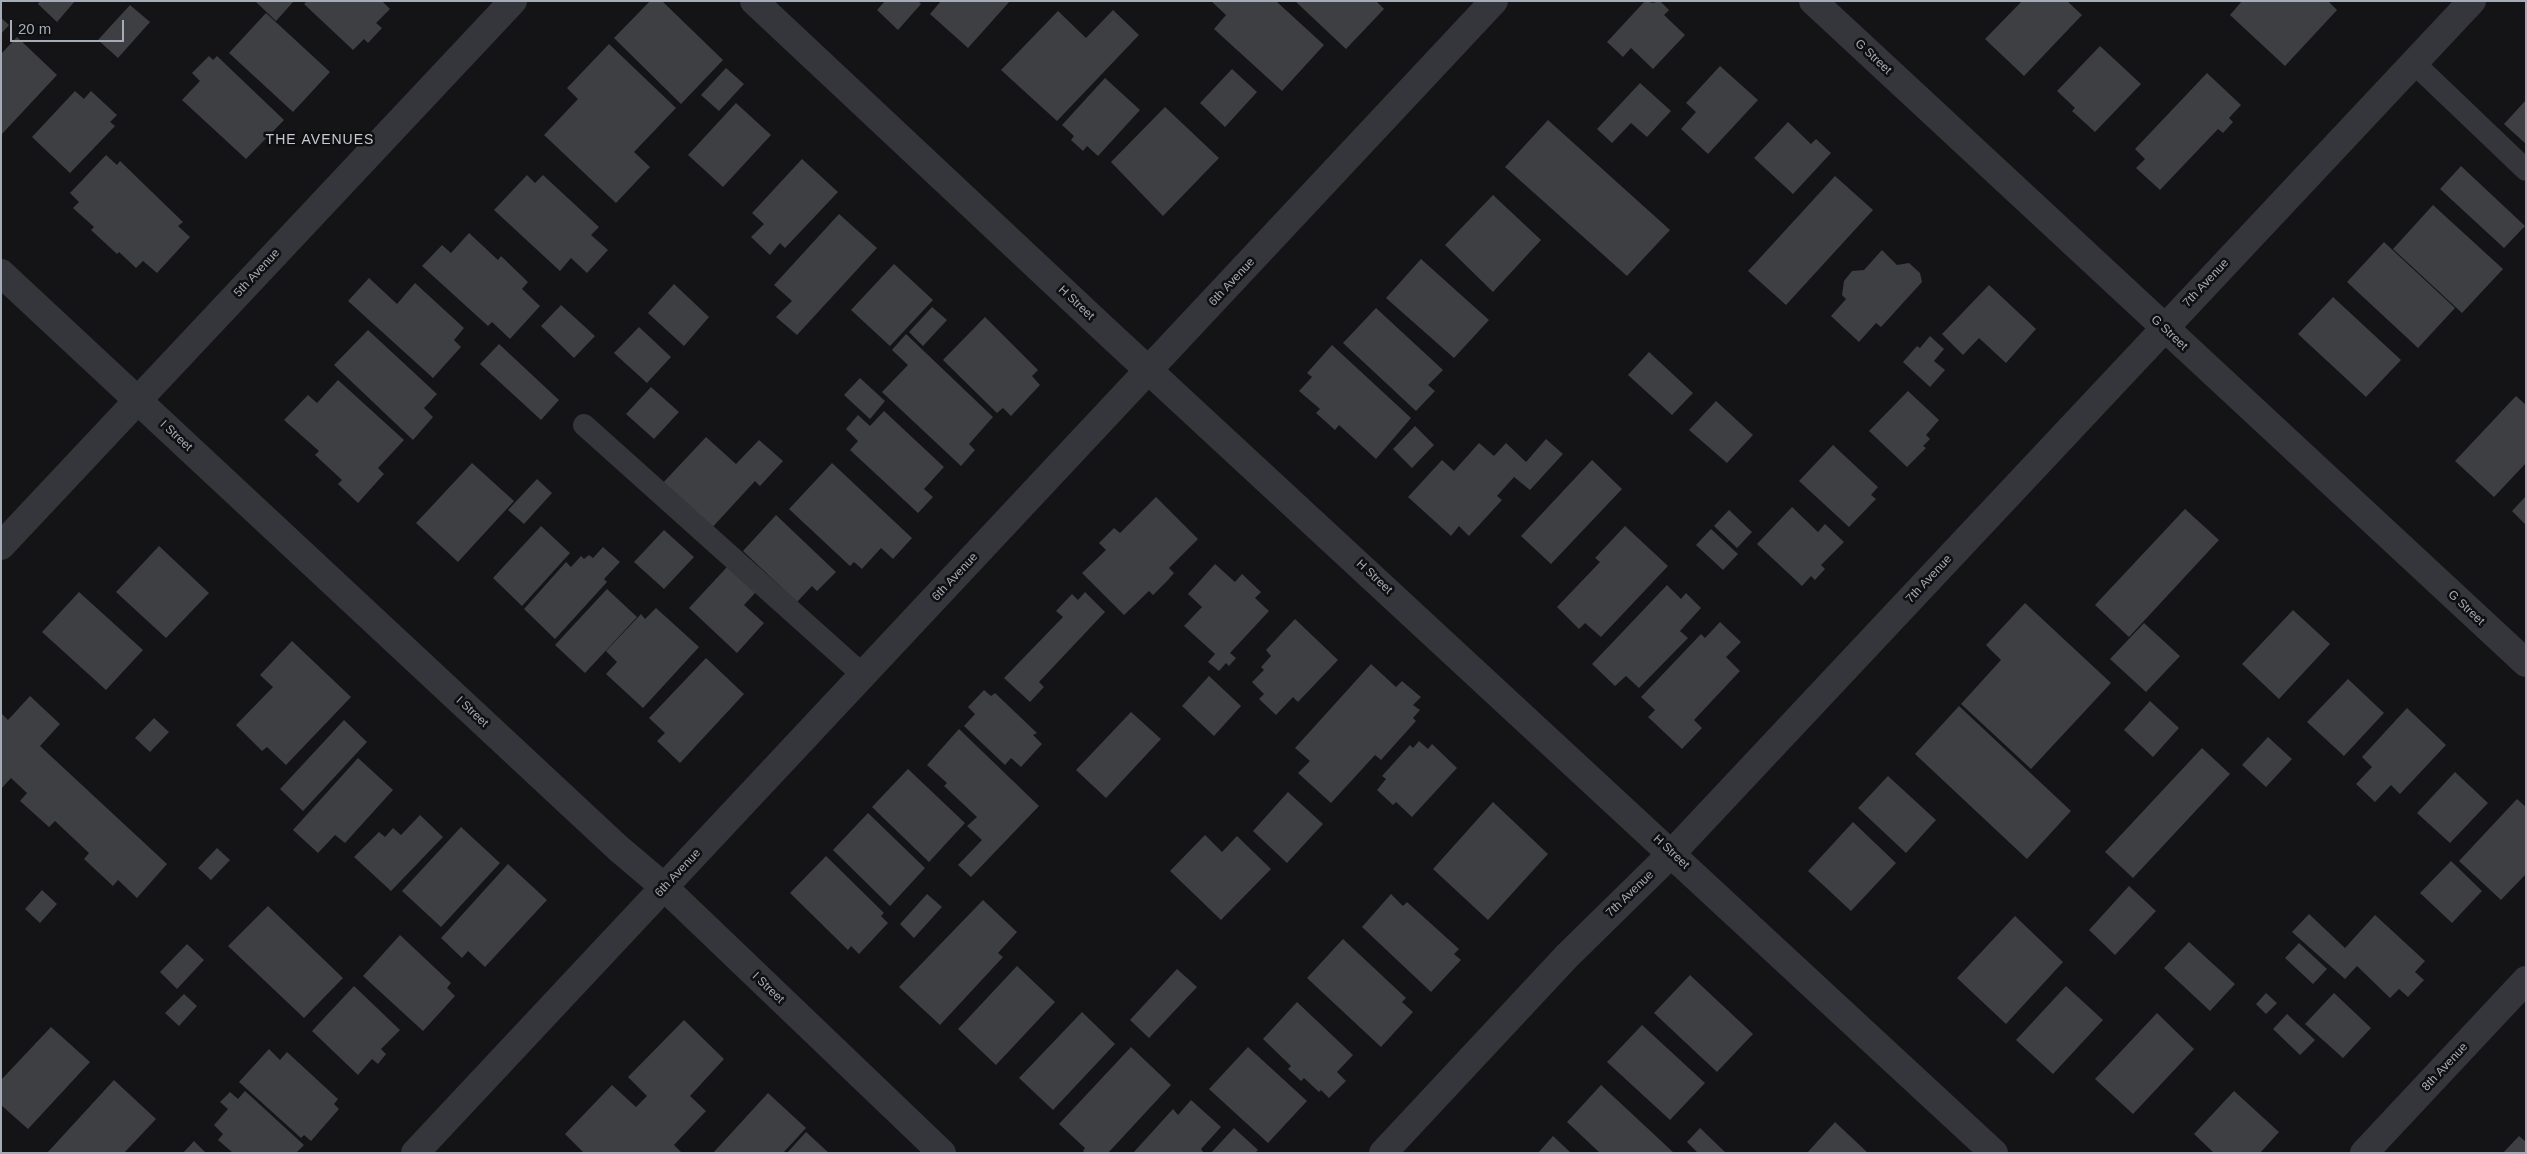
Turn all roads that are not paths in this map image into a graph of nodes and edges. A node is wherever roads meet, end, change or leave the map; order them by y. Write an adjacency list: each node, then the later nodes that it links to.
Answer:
1 (514, 1): 11 (street, 5th Avenue)
2 (754, 1): 10 (street, H Street)
3 (1494, 1): 10 (street, 6th Avenue)
4 (1813, 1): 9 (street, G Street)
5 (2472, 1): 6 (street, 7th Avenue)
6 (2415, 64): 7 (lane); 9 (street, 7th Avenue)
7 (2526, 170)
8 (1, 273): 11 (street, I Street)
9 (2164, 328): 14 (street, G Street); 16 (street, 7th Avenue)
10 (1150, 370): 15 (street, 6th Avenue); 16 (street, H Street)
11 (138, 400): 13 (street, 5th Avenue); 17 (street, I Street)
12 (584, 425): 15 (lane)
13 (1, 546)
14 (2526, 663)
15 (864, 675): 17 (street, 6th Avenue)
16 (1672, 853): 21 (street, 7th Avenue); 22 (street, H Street)
17 (664, 887): 19 (street, 6th Avenue); 20 (street, I Street)
18 (2526, 980): 23 (street, 8th Avenue)
19 (415, 1153)
20 (942, 1153)
21 (1383, 1153)
22 (1994, 1153)
23 (2364, 1153)

